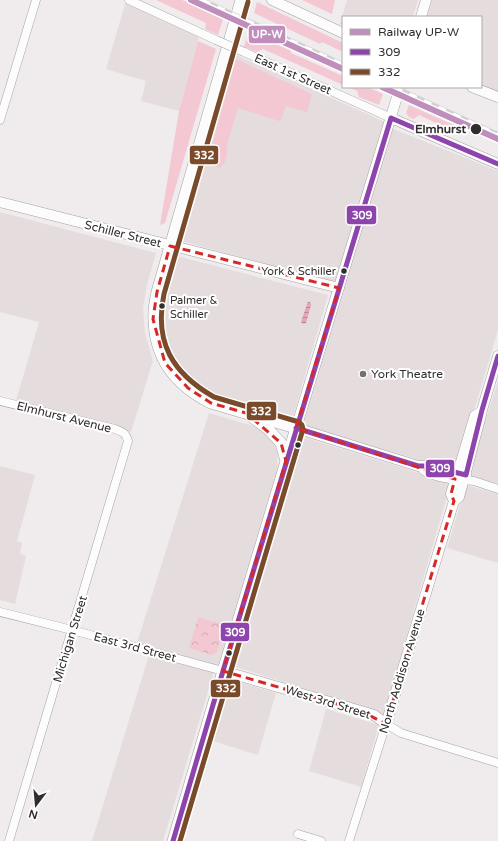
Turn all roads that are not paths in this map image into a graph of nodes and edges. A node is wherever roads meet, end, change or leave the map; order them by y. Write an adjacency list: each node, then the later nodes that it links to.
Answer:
1 (36, 0): 12 (street)
2 (128, 0): 11 (street, East 1st Street, bridge)
3 (241, 0): 15 (main road)
4 (272, 0): 7 (street)
5 (426, 0): 6 (street)
6 (421, 16)
7 (342, 33)
8 (400, 88): 11 (street)
9 (475, 88): 10 (street)
10 (498, 97)
11 (391, 118): 13 (street); 16 (street)
12 (0, 120)
13 (498, 164)
14 (0, 202): 15 (street, Schiller Street)
15 (170, 246): 16 (street, Schiller Street); 19 (main road)
16 (339, 288): 20 (street)
17 (498, 356): 23 (street, North Addison Avenue)
18 (0, 401): 21 (street, Elmhurst Avenue)
19 (246, 413): 20 (main road); 22 (main road)
20 (296, 428): 22 (main road); 23 (street)
21 (126, 436): 26 (street, Michigan Street)
22 (286, 461): 27 (main road)
23 (461, 476): 24 (street); 28 (street, North Addison Avenue)
24 (498, 488)
25 (0, 612): 26 (street, East 3rd Street)
26 (72, 630): 27 (street, East 3rd Street); 31 (street, Michigan Street)
27 (223, 671): 28 (street, West 3rd Street); 32 (main road)
28 (386, 724): 29 (street, West 3rd Street); 34 (street, North Addison Avenue)
29 (498, 763)
30 (298, 834): 33 (street)
31 (9, 841)
32 (173, 841)
33 (321, 841)
34 (349, 841)

